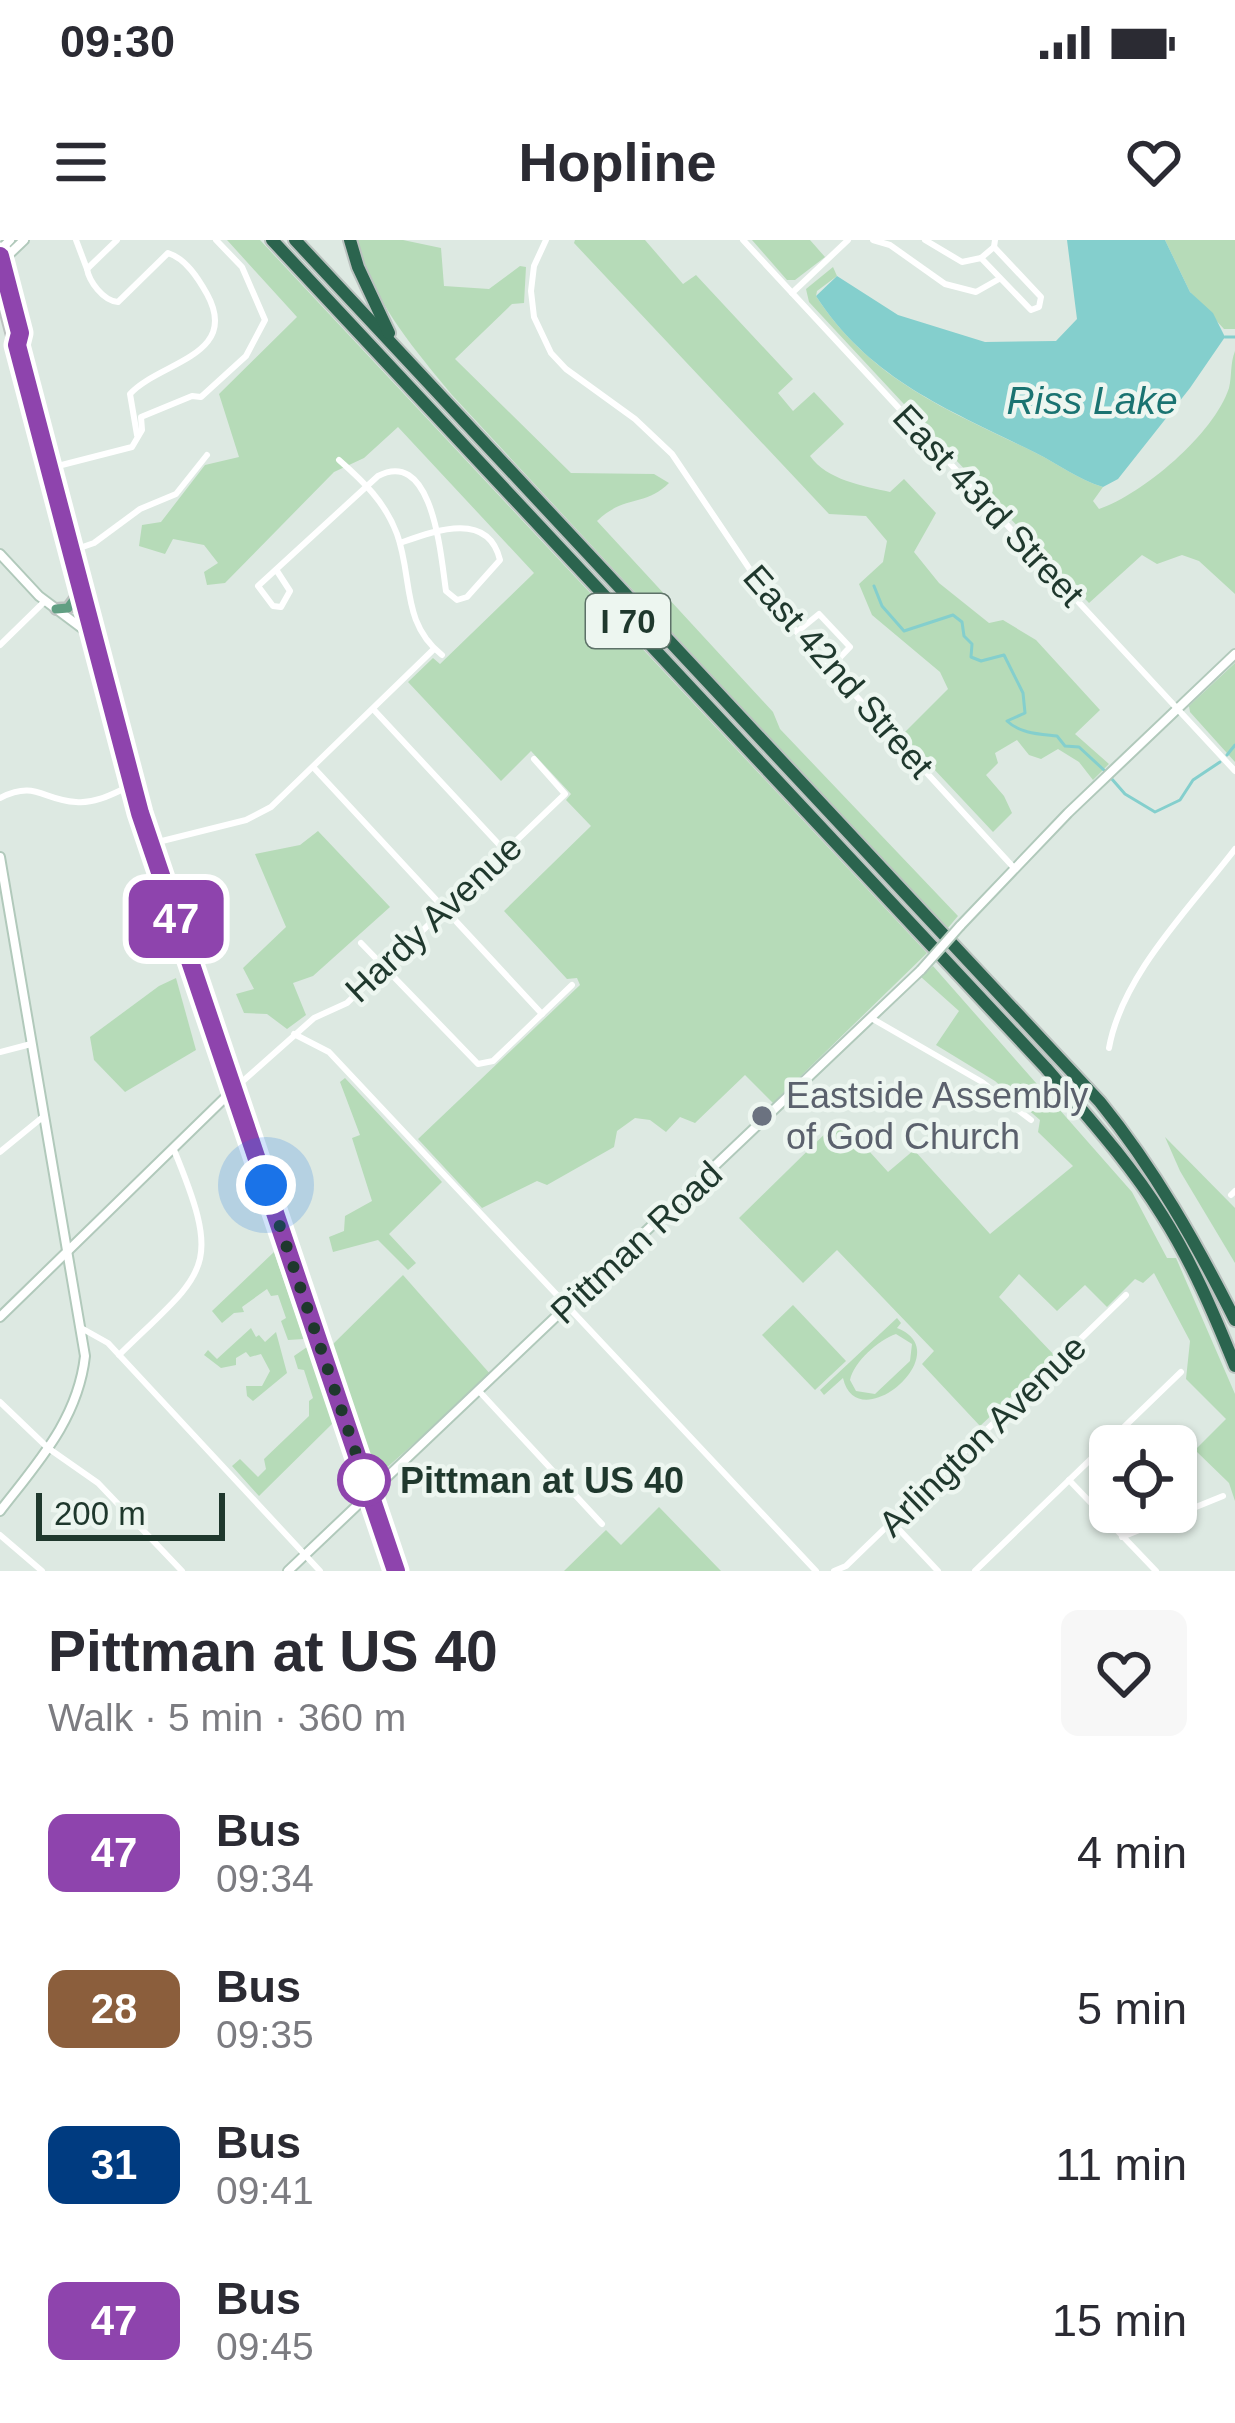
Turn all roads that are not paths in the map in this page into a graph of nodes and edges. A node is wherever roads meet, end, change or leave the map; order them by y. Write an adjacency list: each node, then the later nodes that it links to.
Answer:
1 (10, 240): 15 (street)
2 (24, 240): 15 (street)
3 (76, 240): 17 (street)
4 (117, 240): 17 (street)
5 (217, 240): 23 (street)
6 (272, 240): 75 (highway, I 70)
7 (296, 240): 22 (highway, I 70)
8 (350, 240): 22 (highway)
9 (546, 240): 36 (street, East 42nd Street)
10 (743, 240): 20 (street, East 43rd Street)
11 (848, 240): 20 (street)
12 (873, 240): 18 (street)
13 (926, 240): 16 (street)
14 (994, 243): 16 (street); 18 (street)
15 (0, 258): 21 (main road)
16 (981, 259): 18 (street)
17 (87, 269): 23 (street)
18 (999, 279)
19 (0, 292): 21 (main road)
20 (792, 293): 42 (street, East 43rd Street)
21 (17, 345): 26 (main road)
22 (398, 350): 72 (highway, I 70)
23 (138, 441): 26 (street)
24 (207, 455): 30 (street)
25 (339, 460): 27 (street)
26 (50, 468): 30 (main road)
27 (368, 486): 28 (street); 29 (street); 32 (street)
28 (437, 532): 28 (street); 29 (street)
29 (400, 543): 41 (street)
30 (70, 551): 33 (main road)
31 (0, 554): 34 (street)
32 (277, 571): 32 (street)
33 (80, 592): 35 (main road); 37 (main road)
34 (45, 601): 35 (street); 38 (street)
35 (56, 609): 37 (street)
36 (797, 632): 40 (street, East 42nd Street); 40 (street)
37 (91, 635): 46 (main road)
38 (0, 645)
39 (1235, 654): 42 (street, Pittman Road)
40 (830, 668): 52 (street, East 42nd Street)
41 (373, 709): 44 (street); 50 (street)
42 (1178, 709): 45 (street, East 43rd Street); 52 (street, Pittman Road)
43 (534, 759): 50 (street, Hardy Avenue)
44 (314, 768): 48 (street); 53 (street)
45 (1235, 771)
46 (132, 784): 47 (street); 48 (main road)
47 (0, 798)
48 (150, 844): 63 (main road)
49 (1235, 849): 61 (street)
50 (506, 852): 53 (street, Hardy Avenue)
51 (0, 857): 60 (street)
52 (1015, 868): 58 (street, Pittman Road, bridge)
53 (445, 910): 55 (street, Hardy Avenue); 57 (street)
54 (361, 944): 55 (street)
55 (383, 968): 57 (street); 59 (street, Hardy Avenue)
56 (572, 985): 57 (street)
57 (542, 1014)
58 (871, 1018): 65 (street); 70 (street, Pittman Road)
59 (294, 1034): 63 (street, Hardy Avenue); 70 (street)
60 (33, 1043): 62 (street); 64 (street)
61 (1108, 1048)
62 (0, 1052)
63 (235, 1088): 66 (street); 81 (main road)
64 (46, 1115): 67 (street); 68 (street)
65 (1031, 1120)
66 (174, 1150): 68 (street); 74 (street)
67 (0, 1152)
68 (69, 1250): 71 (street); 73 (street)
69 (1126, 1295): 84 (street, Arlington Avenue)
70 (569, 1308): 77 (street, Pittman Road); 94 (street)
71 (0, 1317)
72 (1235, 1320)
73 (83, 1329): 74 (street); 79 (street)
74 (118, 1355): 88 (street)
75 (1235, 1366)
76 (1181, 1372): 80 (street)
77 (477, 1389): 81 (street, Pittman Road); 85 (street)
78 (0, 1402): 79 (street)
79 (48, 1448): 83 (street); 90 (street)
80 (1069, 1480): 87 (street); 97 (street)
81 (369, 1492): 88 (street, Pittman Road); 93 (main road)
82 (1223, 1496): 87 (street)
83 (0, 1511)
84 (891, 1521): 95 (street, Arlington Avenue); 96 (street)
85 (602, 1523)
86 (0, 1535): 89 (street)
87 (1122, 1537): 98 (street)
88 (304, 1555): 91 (street, Pittman Road); 92 (street)
89 (42, 1571)
90 (182, 1571)
91 (288, 1571)
92 (320, 1571)
93 (396, 1571)
94 (816, 1571)
95 (834, 1571)
96 (938, 1571)
97 (975, 1571)
98 (1156, 1571)

